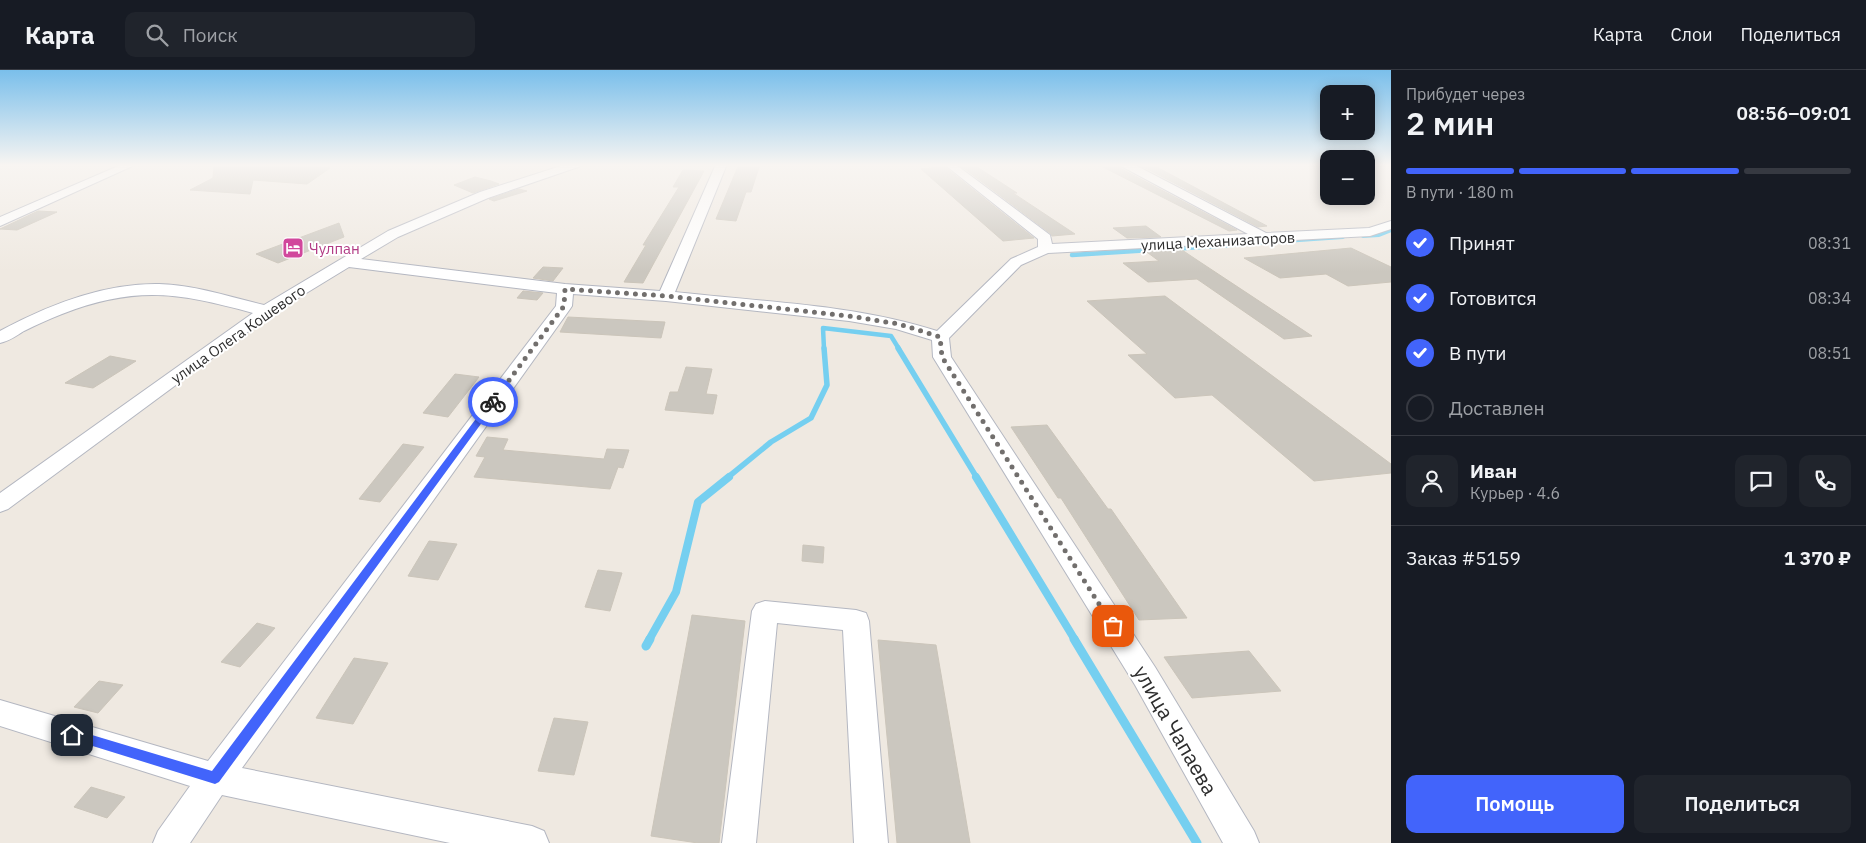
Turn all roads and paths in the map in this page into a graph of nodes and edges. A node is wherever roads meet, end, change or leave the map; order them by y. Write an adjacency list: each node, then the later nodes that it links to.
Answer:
1 (50, 200): 6 (street)
2 (472, 200): 10 (street, улица Олега Кошевого)
3 (707, 200): 12 (street)
4 (996, 200): 9 (street)
5 (1193, 200): 8 (street)
6 (0, 222)
7 (1391, 225): 8 (street, улица Механизаторов)
8 (1265, 238): 9 (street, улица Механизаторов)
9 (1044, 249): 14 (street)
10 (347, 262): 11 (street); 13 (street, улица Олега Кошевого)
11 (565, 289): 12 (street); 18 (street)
12 (666, 296): 14 (street)
13 (266, 311): 15 (street); 16 (street, улица Олега Кошевого)
14 (940, 337): 23 (street, улица Чапаева)
15 (0, 338)
16 (0, 504)
17 (0, 713): 18 (street)
18 (215, 778): 19 (street); 20 (street)
19 (170, 843)
20 (532, 843)
21 (740, 843): 22 (street)
22 (871, 843)
23 (1242, 843)

